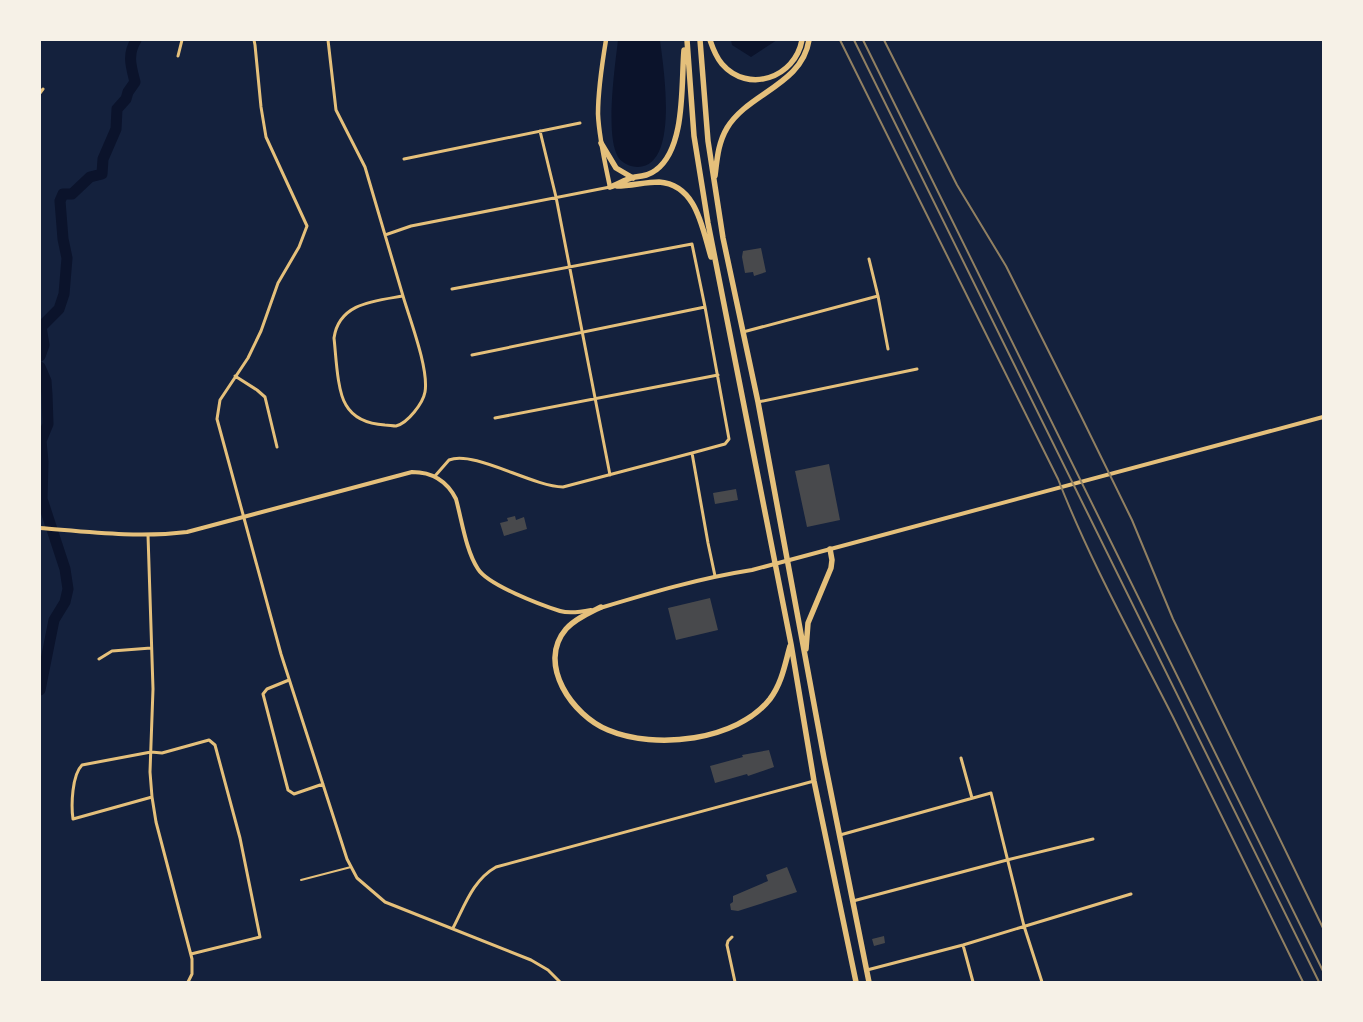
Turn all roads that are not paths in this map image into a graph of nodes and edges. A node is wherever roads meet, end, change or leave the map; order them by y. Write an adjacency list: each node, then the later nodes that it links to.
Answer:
1 (182, 40): 10 (street)
2 (254, 40): 35 (street)
3 (328, 40): 21 (street)
4 (606, 40): 15 (main road)
5 (686, 40): 17 (highway); 25 (highway)
6 (700, 40): 18 (highway)
7 (710, 40): 8 (highway)
8 (802, 40)
9 (809, 40): 18 (highway)
10 (178, 56)
11 (43, 89): 12 (street)
12 (40, 93)
13 (580, 123): 14 (street)
14 (540, 131): 16 (street); 20 (street)
15 (601, 143): 17 (highway); 19 (main road)
16 (404, 159)
17 (634, 178): 19 (highway)
18 (714, 186): 30 (highway)
19 (610, 187): 20 (street); 25 (highway)
20 (556, 197): 21 (street); 23 (street)
21 (385, 235): 26 (street)
22 (869, 259): 27 (street)
23 (569, 266): 24 (street); 28 (street); 29 (street)
24 (452, 289)
25 (721, 290): 49 (highway)
26 (402, 296): 26 (street)
27 (878, 296): 30 (street); 31 (street)
28 (705, 307): 29 (street); 34 (street)
29 (582, 332): 32 (street); 36 (street)
30 (742, 332): 37 (highway)
31 (888, 349)
32 (472, 356)
33 (917, 369): 37 (street)
34 (718, 375): 36 (street); 41 (street)
35 (235, 376): 40 (street); 44 (street)
36 (594, 400): 38 (street); 42 (street)
37 (758, 402): 48 (highway)
38 (496, 418)
39 (1323, 418): 47 (street)
40 (278, 447)
41 (692, 453): 42 (street); 50 (street)
42 (610, 475): 43 (street)
43 (435, 476): 44 (street); 51 (street)
44 (245, 517): 46 (street); 56 (street)
45 (41, 528): 46 (street)
46 (148, 535): 53 (street)
47 (830, 548): 48 (street); 55 (highway)
48 (786, 560): 49 (street); 55 (highway)
49 (774, 563): 50 (street); 52 (highway)
50 (715, 576): 51 (street)
51 (602, 607): 52 (highway)
52 (790, 644): 59 (highway)
53 (151, 648): 54 (street); 57 (street)
54 (99, 659)
55 (806, 661): 63 (highway)
56 (289, 680): 60 (street); 60 (street)
57 (151, 752): 61 (street); 61 (street); 74 (street)
58 (961, 758): 62 (street)
59 (814, 781): 71 (street); 79 (highway)
60 (323, 784): 66 (street)
61 (152, 797): 74 (street)
62 (972, 798): 63 (street); 65 (street)
63 (840, 835): 69 (highway)
64 (1093, 839): 65 (street)
65 (1007, 860): 69 (street); 70 (street)
66 (351, 867): 67 (lane); 71 (street)
67 (301, 880)
68 (1131, 894): 70 (street)
69 (853, 901): 75 (highway)
70 (1024, 926): 73 (street); 82 (street)
71 (453, 928): 77 (street)
72 (732, 938): 78 (street)
73 (963, 945): 75 (street); 81 (street)
74 (191, 954): 76 (street)
75 (866, 970): 80 (highway)
76 (188, 982)
77 (560, 982)
78 (735, 982)
79 (856, 982)
80 (869, 982)
81 (973, 982)
82 (1042, 982)

